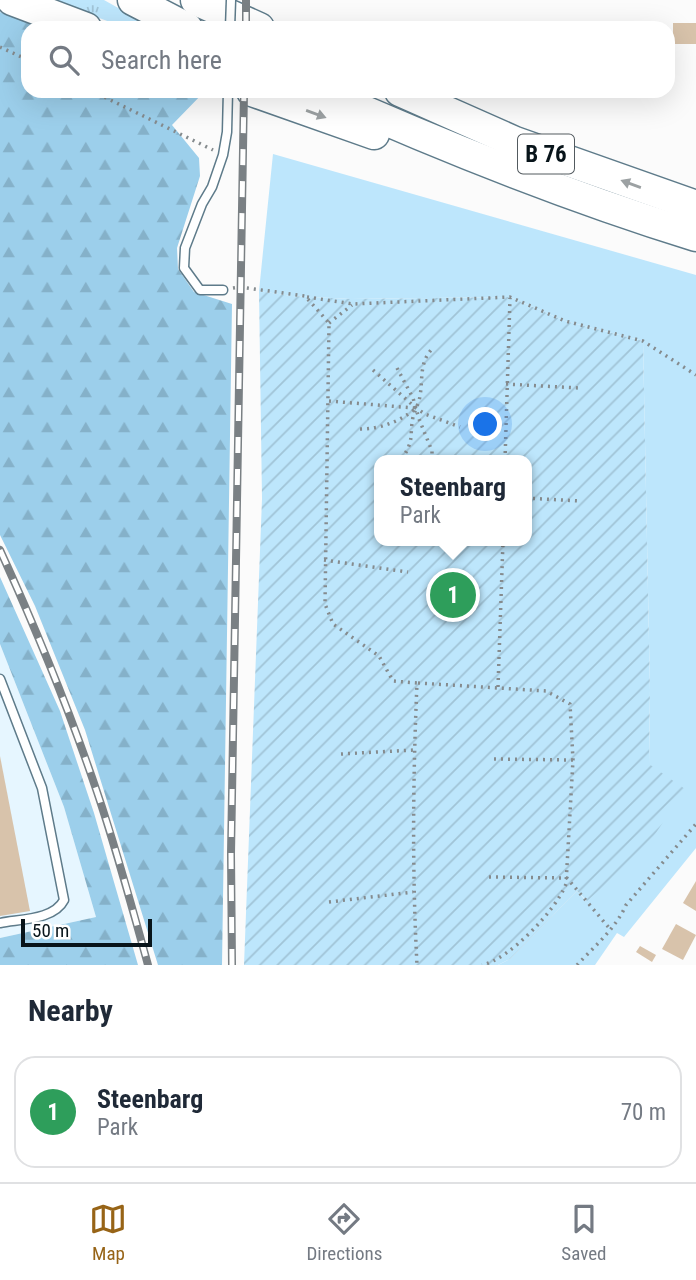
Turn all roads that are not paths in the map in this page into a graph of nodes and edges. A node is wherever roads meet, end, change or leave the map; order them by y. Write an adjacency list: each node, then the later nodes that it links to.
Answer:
1 (12, 0): 6 (highway)
2 (132, 0): 7 (highway)
3 (196, 0): 9 (highway)
4 (231, 0): 8 (lane, bridge)
5 (241, 0): 10 (highway)
6 (68, 21)
7 (173, 21)
8 (230, 21)
9 (243, 21)
10 (272, 21)
11 (228, 98): 18 (lane)
12 (271, 98): 15 (highway, one-way to 15)
13 (334, 98): 15 (highway, B 76)
14 (416, 98): 16 (highway, B 76, one-way to 14)
15 (450, 148): 17 (highway, B 76)
16 (696, 205)
17 (696, 236)
18 (223, 290)
19 (0, 679): 20 (lane)
20 (0, 923)

